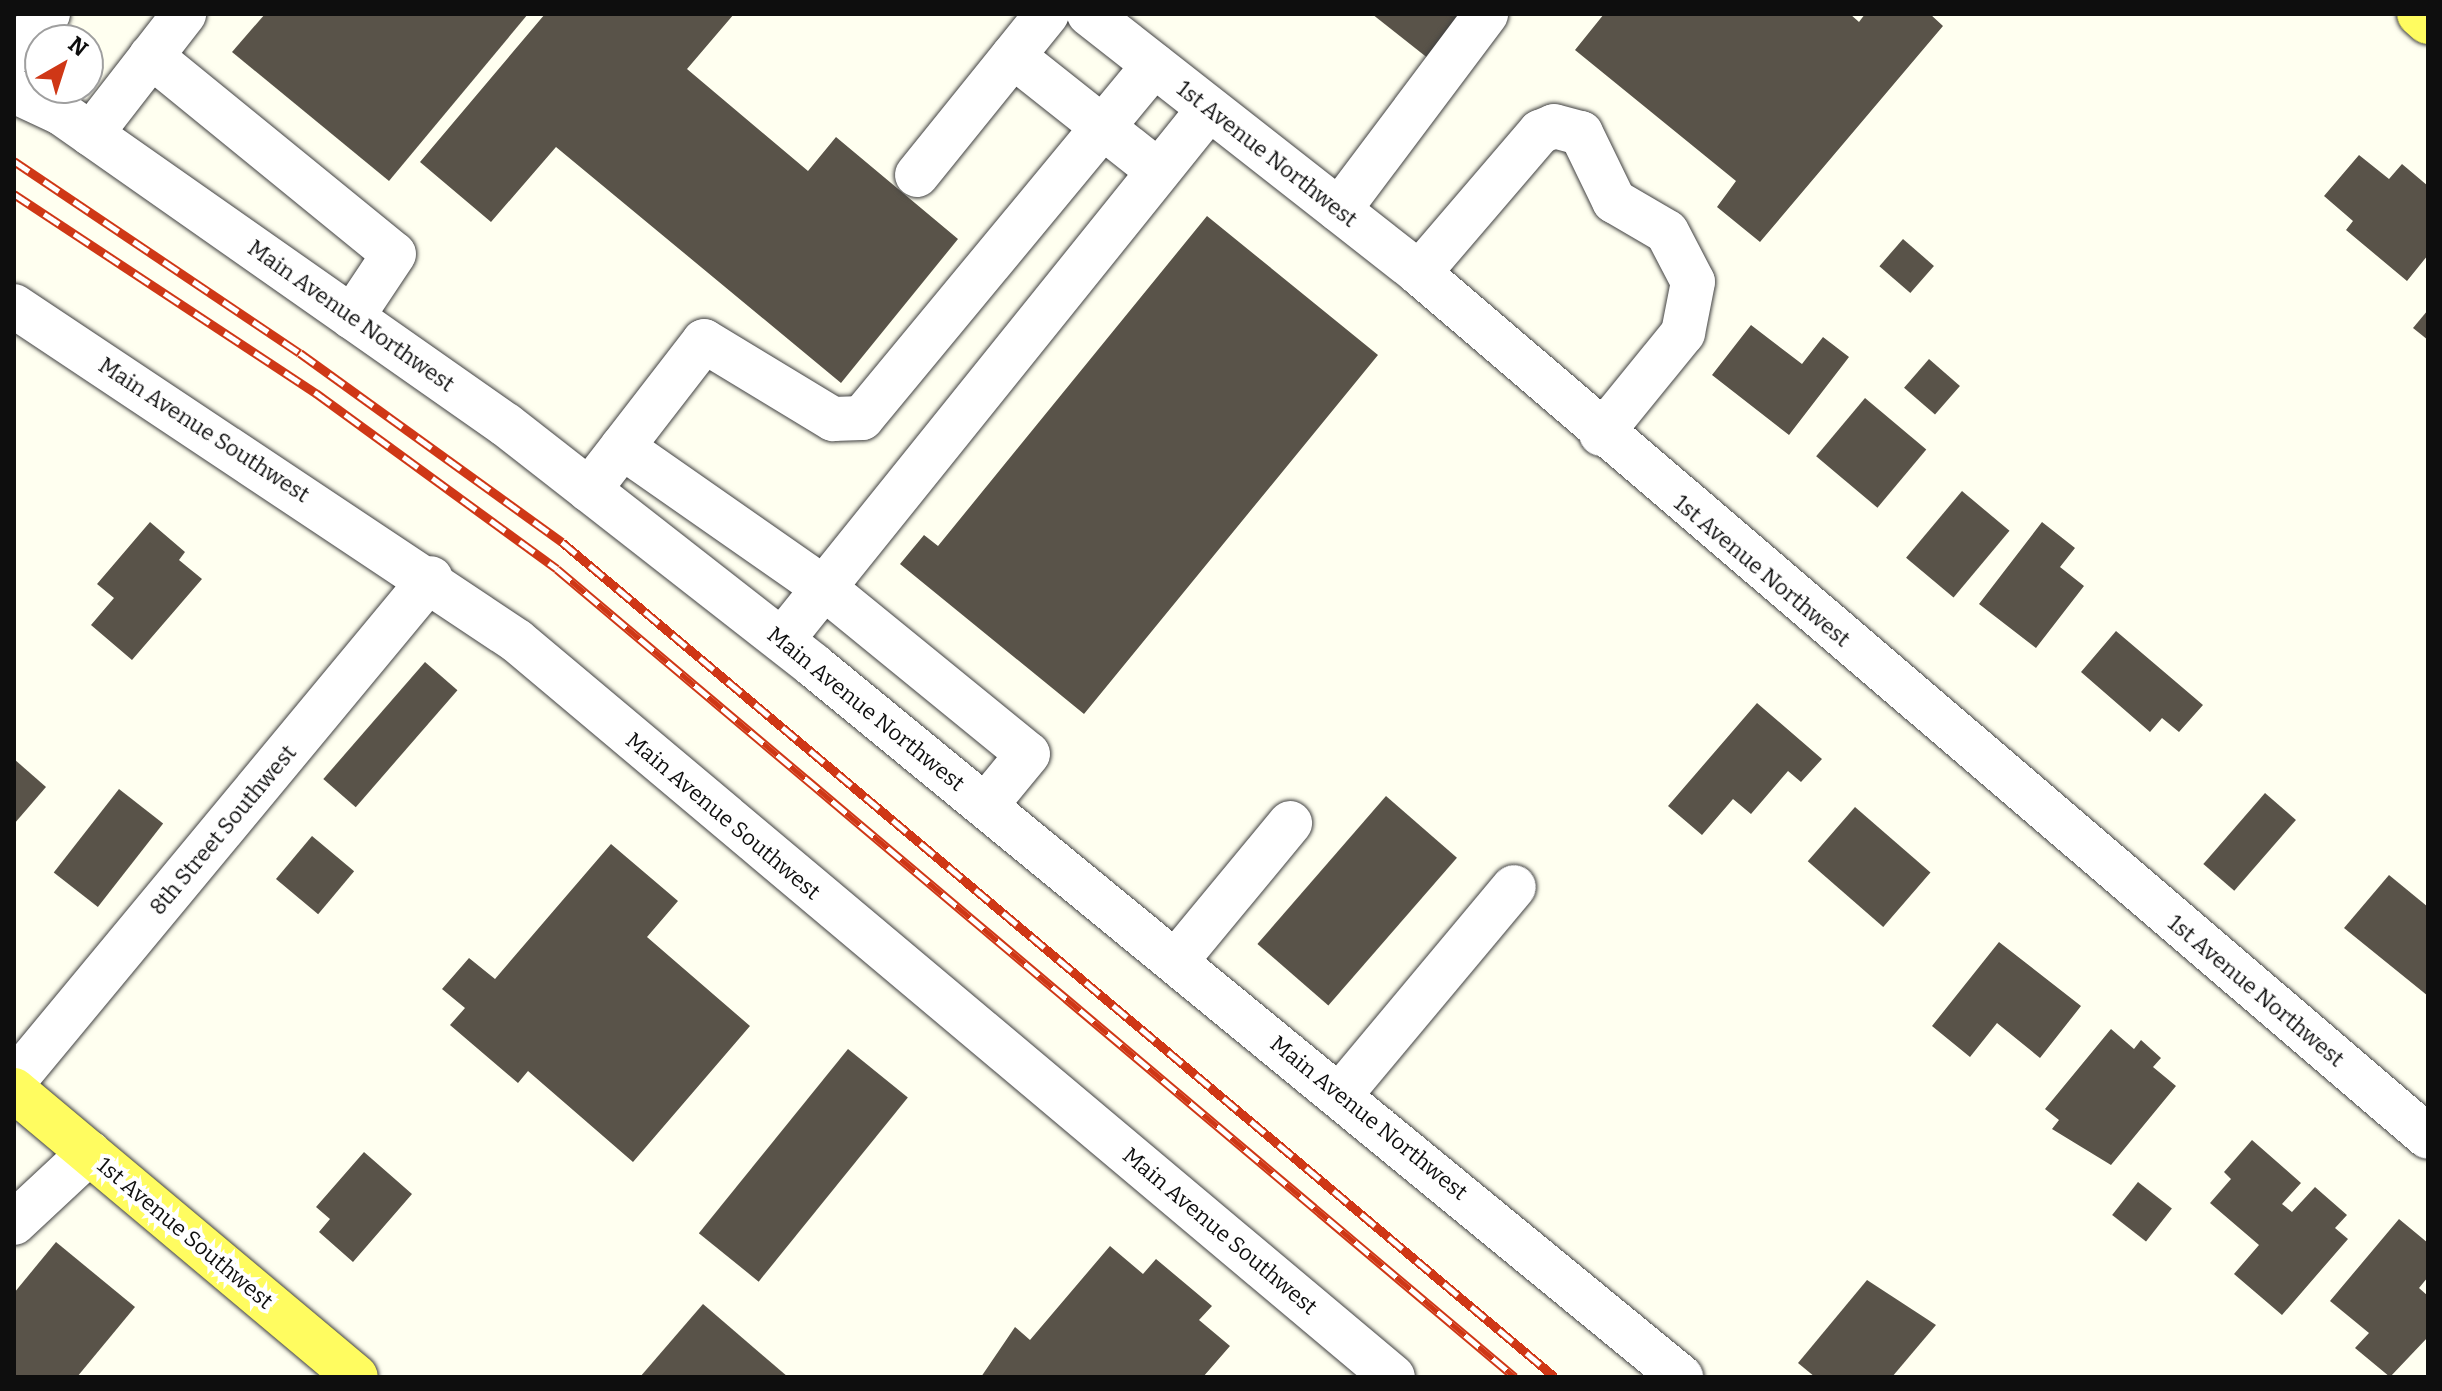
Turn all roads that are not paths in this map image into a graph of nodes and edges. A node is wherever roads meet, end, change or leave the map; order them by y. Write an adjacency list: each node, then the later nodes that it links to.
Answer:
1 (48, 14): 8 (street)
2 (184, 14): 9 (street)
3 (1047, 14): 10 (street)
4 (1089, 14): 11 (street, 1st Avenue Northwest)
5 (1486, 14): 18 (street)
6 (2419, 14): 7 (main road)
7 (2428, 22)
8 (14, 52)
9 (151, 56): 15 (street); 21 (street)
10 (1013, 56): 14 (street); 17 (street)
11 (1154, 65): 13 (street, 1st Avenue Northwest); 14 (street)
12 (14, 91): 15 (street, Main Avenue Northwest)
13 (1209, 109): 16 (street); 18 (street, 1st Avenue Northwest)
14 (1103, 127): 16 (street); 22 (street)
15 (91, 134): 21 (street, Main Avenue Northwest)
16 (1158, 171): 24 (street)
17 (917, 175)
18 (1339, 210): 19 (street, 1st Avenue Northwest)
19 (1419, 273): 23 (street, 1st Avenue Northwest); 23 (street)
20 (14, 306): 27 (street, Main Avenue Southwest)
21 (352, 317): 26 (street, Main Avenue Northwest)
22 (885, 397): 24 (street); 25 (street)
23 (1601, 434): 37 (street, 1st Avenue Northwest)
24 (939, 439): 28 (street)
25 (622, 447): 26 (street); 28 (street)
26 (589, 490): 29 (street, Main Avenue Northwest)
27 (431, 578): 34 (street, 8th Street Southwest); 41 (street, Main Avenue Southwest)
28 (823, 587): 29 (street); 30 (street)
29 (782, 640): 30 (street, Main Avenue Northwest)
30 (986, 805): 33 (street, Main Avenue Northwest)
31 (1290, 823): 33 (street)
32 (1514, 887): 36 (street)
33 (1176, 961): 36 (street, Main Avenue Northwest)
34 (14, 1081)
35 (14, 1090): 38 (main road, 1st Avenue Southwest)
36 (1340, 1095): 42 (street, Main Avenue Northwest)
37 (2428, 1137)
38 (89, 1153): 39 (street); 40 (main road, 1st Avenue Southwest)
39 (14, 1223)
40 (356, 1377)
41 (1393, 1377)
42 (1681, 1377)

